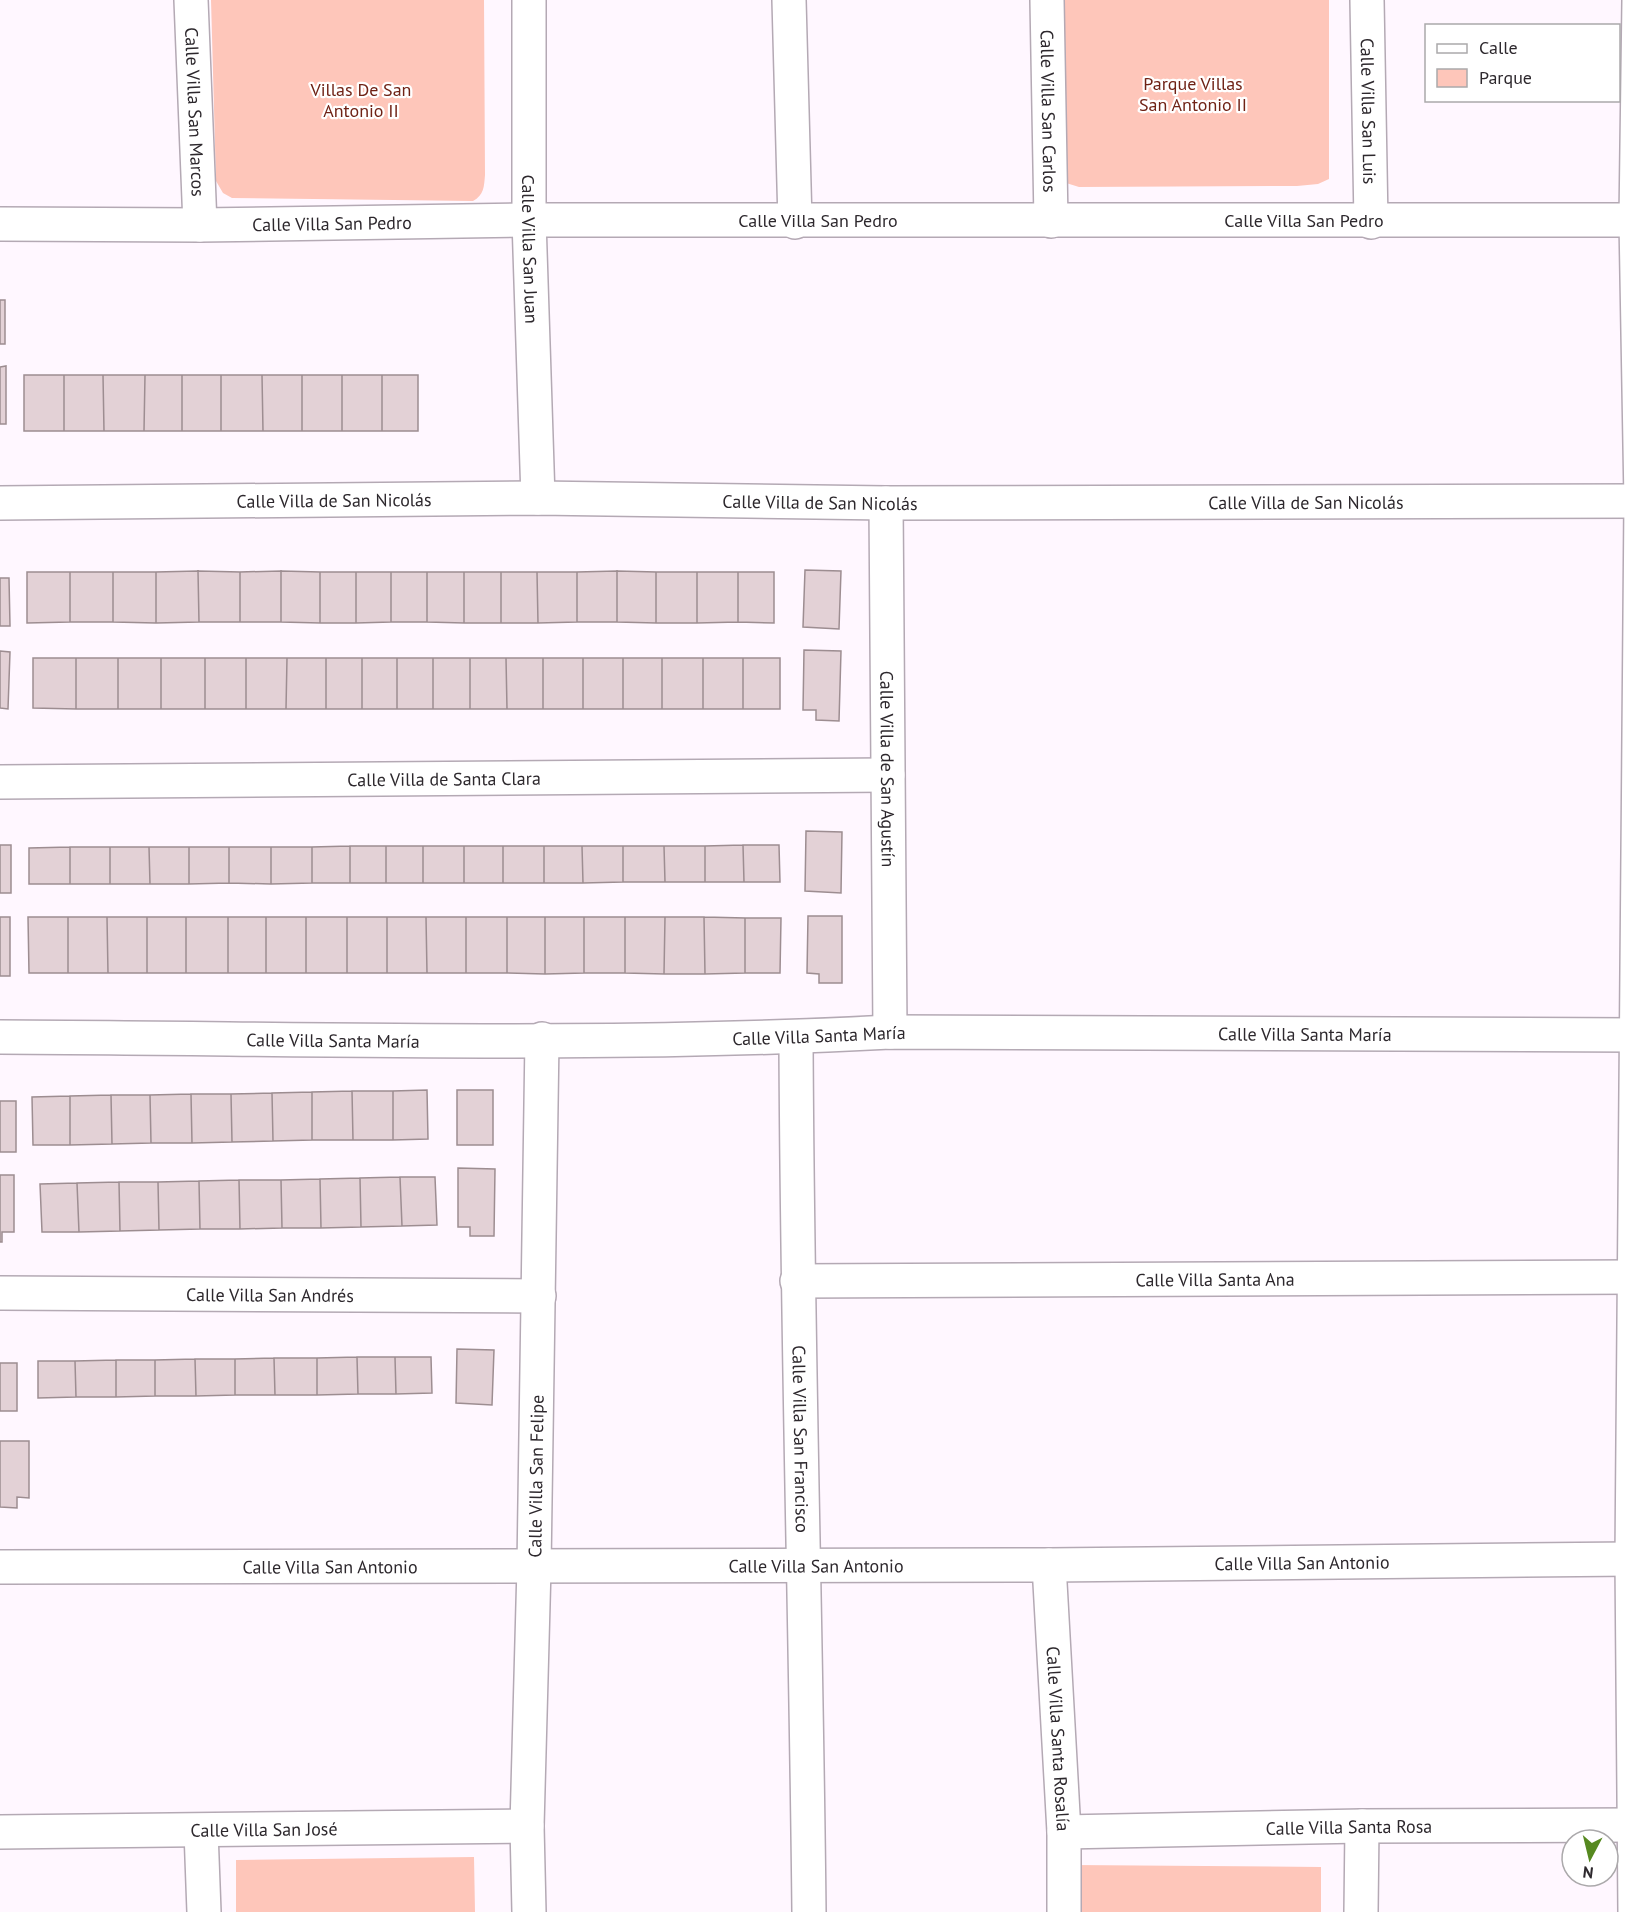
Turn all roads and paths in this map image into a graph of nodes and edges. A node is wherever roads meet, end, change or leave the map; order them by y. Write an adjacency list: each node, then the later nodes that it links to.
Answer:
1 (190, 0): 13 (street, Calle Villa San Marcos)
2 (529, 0): 7 (street, Calle Villa San Juan)
3 (789, 0): 10 (street)
4 (1047, 0): 9 (street, Calle Villa San Carlos)
5 (1367, 0): 11 (street, Calle Villa San Luis)
6 (1639, 0): 8 (street)
7 (529, 220): 10 (street, Calle Villa San Pedro); 13 (street, Calle Villa San Pedro); 14 (street, Calle Villa San Juan)
8 (1636, 220): 11 (street, Calle Villa San Pedro); 15 (street)
9 (1050, 221): 10 (street, Calle Villa San Pedro); 11 (street, Calle Villa San Pedro)
10 (795, 222)
11 (1371, 222)
12 (0, 225): 13 (street, Calle Villa San Pedro)
13 (200, 225)
14 (538, 498): 16 (street, Calle Villa de San Nicolás); 17 (street, Calle Villa de San Nicolás)
15 (1641, 501): 17 (street, Calle Villa de San Nicolás); 21 (street)
16 (0, 503)
17 (886, 503): 18 (street, Calle Villa de San Agustín)
18 (888, 776): 19 (street, Calle Villa de Santa Clara); 20 (street, Calle Villa de San Agustín)
19 (0, 782)
20 (890, 1032): 21 (street, Calle Villa Santa María); 23 (street, Calle Villa Santa María)
21 (1636, 1035): 25 (street)
22 (0, 1037): 24 (street, Calle Villa Santa María)
23 (796, 1037): 24 (street, Calle Villa Santa María); 26 (street, Calle Villa San Francisco)
24 (542, 1039): 28 (street, Calle Villa San Felipe)
25 (1635, 1277): 26 (street, Calle Villa Santa Ana); 29 (street)
26 (797, 1281): 31 (street, Calle Villa San Francisco)
27 (0, 1293): 28 (street, Calle Villa San Andrés)
28 (540, 1296): 33 (street, Calle Villa San Felipe)
29 (1632, 1559): 30 (street, Calle Villa San Antonio); 34 (street)
30 (1049, 1565): 31 (street, Calle Villa San Antonio); 39 (street, Calle Villa Santa Rosalía)
31 (806, 1566): 33 (street, Calle Villa San Antonio); 42 (street, Calle Villa San Francisco)
32 (0, 1567): 33 (street, Calle Villa San Antonio)
33 (534, 1567): 35 (street, Calle Villa San Felipe)
34 (1634, 1825): 36 (street, Calle Villa Santa Rosa); 45 (street)
35 (527, 1826): 37 (street, Calle Villa San José); 41 (street, Calle Villa San Felipe)
36 (1362, 1826): 39 (street, Calle Villa Santa Rosa); 44 (street)
37 (201, 1831): 38 (street, Calle Villa San José); 40 (street)
38 (0, 1832)
39 (1064, 1832): 43 (street, Calle Villa Santa Rosalía)
40 (204, 1912)
41 (529, 1912)
42 (809, 1912)
43 (1064, 1912)
44 (1361, 1912)
45 (1635, 1912)

